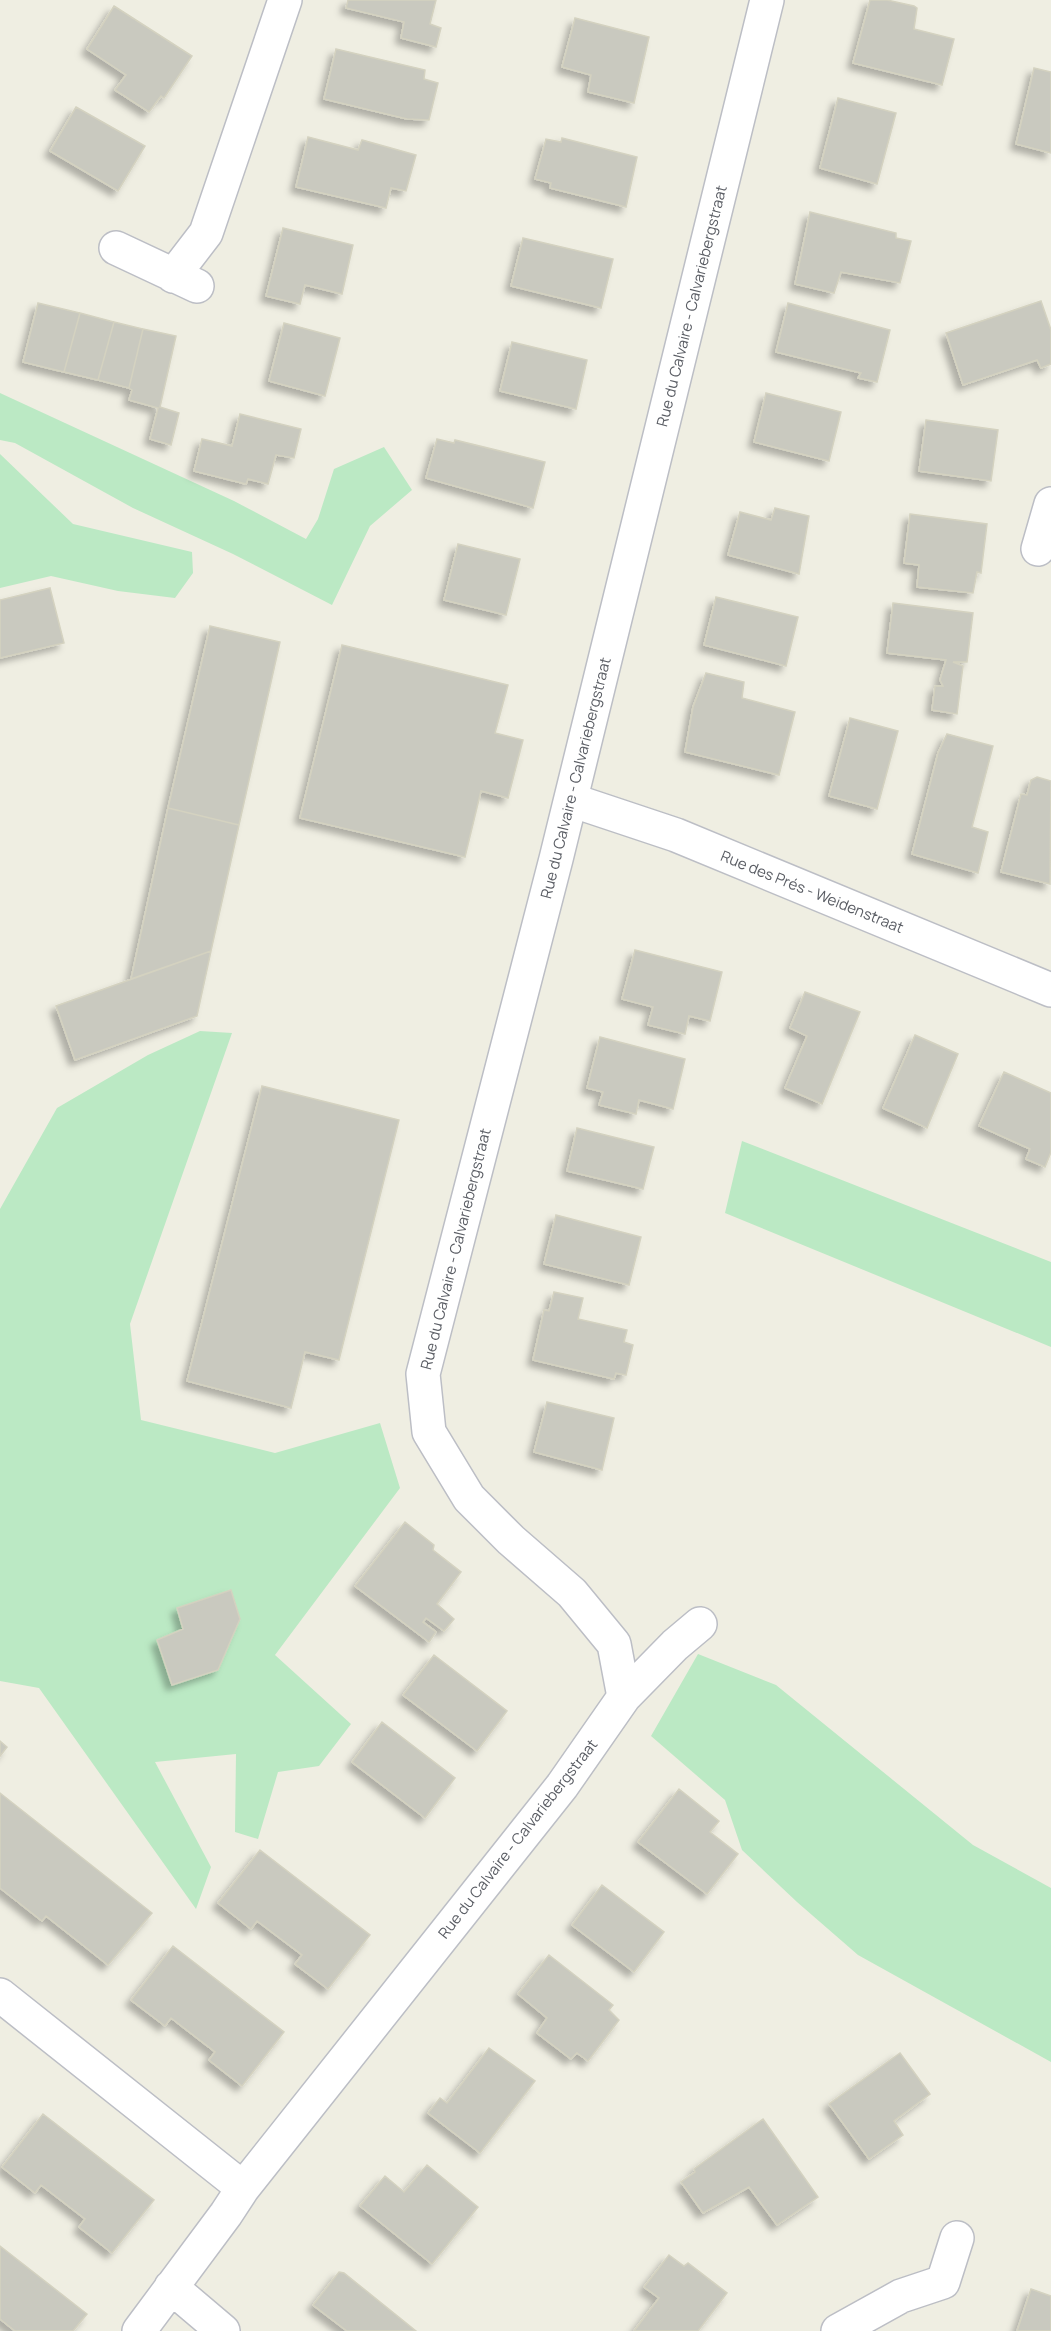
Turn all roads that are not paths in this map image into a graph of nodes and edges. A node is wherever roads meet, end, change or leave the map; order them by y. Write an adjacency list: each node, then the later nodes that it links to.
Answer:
1 (285, 0): 3 (street)
2 (767, 0): 6 (street, Rue du Calvaire - Calvariebergstraat)
3 (116, 249)
4 (1051, 504): 5 (street)
5 (1038, 549)
6 (571, 800): 7 (street, Rue des Prés - Weidenstraat); 9 (street, Rue du Calvaire - Calvariebergstraat)
7 (1051, 990)
8 (700, 1624): 9 (street)
9 (624, 1697): 11 (street, Rue du Calvaire - Calvariebergstraat)
10 (0, 1995): 11 (street)
11 (243, 2188): 13 (street, Rue du Calvaire - Calvariebergstraat)
12 (957, 2238): 16 (street)
13 (171, 2287): 14 (street, Rue du Calvaire - Calvariebergstraat); 15 (street)
14 (139, 2331)
15 (223, 2331)
16 (838, 2331)

